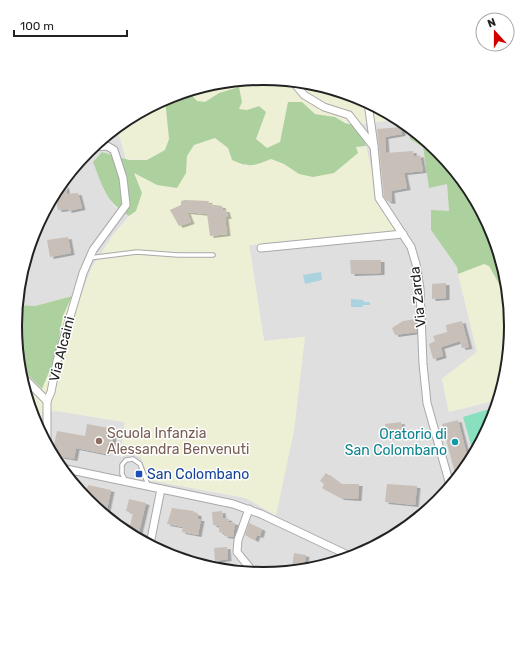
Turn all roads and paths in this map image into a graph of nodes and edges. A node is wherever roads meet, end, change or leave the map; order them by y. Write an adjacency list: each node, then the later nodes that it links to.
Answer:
1 (298, 88): 4 (street)
2 (369, 109): 4 (street, Via Zarda)
3 (103, 146): 8 (street, Via Alcaini)
4 (374, 147): 5 (street, Via Zarda)
5 (403, 234): 6 (street); 14 (street, Via Zarda)
6 (261, 248)
7 (213, 255): 8 (lane)
8 (89, 258): 10 (street, Via Alcaini)
9 (29, 382): 10 (street)
10 (47, 401): 11 (street, Via Alcaini)
11 (47, 433)
12 (69, 470): 13 (street)
13 (126, 481): 15 (street); 15 (lane)
14 (449, 481)
15 (148, 486): 16 (street)
16 (161, 489): 17 (street); 18 (street)
17 (249, 510): 19 (street); 20 (street)
18 (151, 540)
19 (345, 554)
20 (249, 567)

